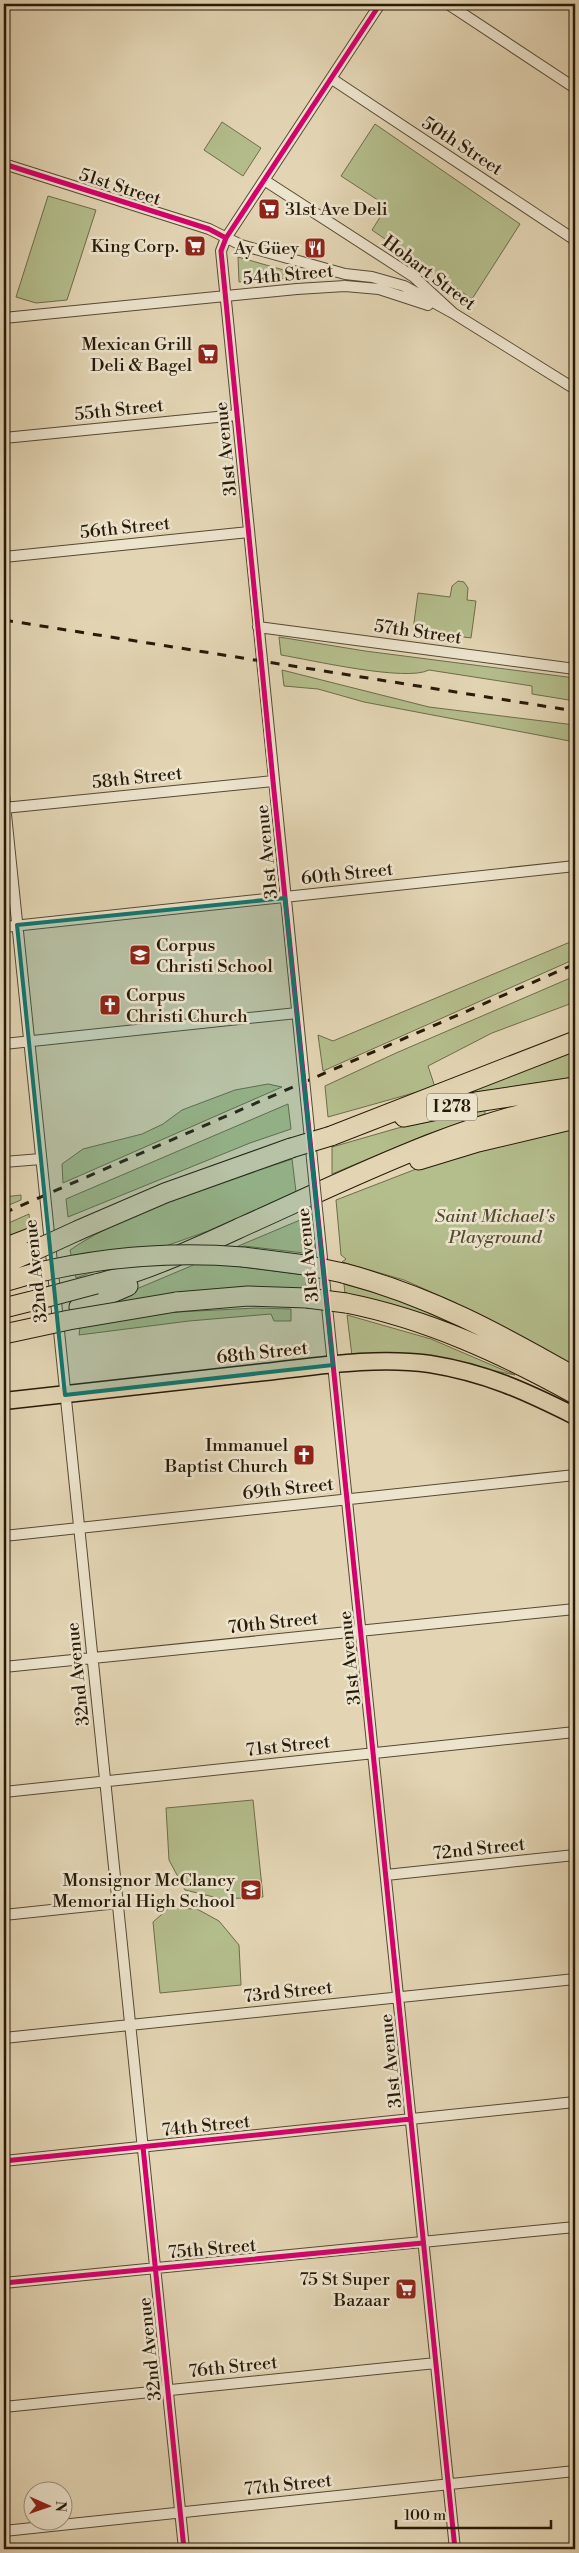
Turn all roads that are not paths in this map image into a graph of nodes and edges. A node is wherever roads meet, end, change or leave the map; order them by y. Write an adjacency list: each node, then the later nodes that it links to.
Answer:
1 (380, 4): 3 (street, 31st Avenue)
2 (448, 4): 4 (street)
3 (332, 79): 6 (street, 31st Avenue); 8 (street, 50th Street)
4 (575, 88)
5 (4, 164): 7 (street, 51st Street)
6 (264, 180): 7 (street, 31st Avenue); 10 (street, Hobart Street)
7 (226, 238): 9 (street, 31st Avenue); 10 (street, 51st Street)
8 (575, 240)
9 (224, 296): 10 (street, 54th Street); 11 (street, 54th Street); 13 (street, 31st Avenue)
10 (453, 313): 12 (street, Hobart Street)
11 (4, 318)
12 (575, 389)
13 (237, 415): 14 (street, 55th Street); 15 (street, 31st Avenue)
14 (4, 438)
15 (249, 532): 16 (street, 56th Street); 17 (street, 31st Avenue)
16 (4, 557)
17 (258, 627): 18 (street, 57th Street); 19 (street, 31st Avenue)
18 (575, 669)
19 (273, 781): 21 (street, 58th Street); 23 (street, 31st Avenue)
20 (4, 795): 21 (street, 32nd Avenue)
21 (4, 808): 24 (street, 32nd Avenue)
22 (575, 866): 23 (street, 60th Street)
23 (285, 898): 24 (street, 60th Street); 26 (street, 31st Avenue)
24 (17, 925): 25 (street, 60th Street); 27 (street, 32nd Avenue)
25 (4, 926)
26 (297, 1014): 27 (street); 44 (street, 31st Avenue, bridge)
27 (29, 1041): 29 (street); 34 (street, 32nd Avenue)
28 (575, 1041): 33 (highway)
29 (4, 1044)
30 (575, 1087): 33 (highway, I 278)
31 (575, 1102): 36 (highway, I 278)
32 (575, 1119): 36 (highway)
33 (330, 1136): 38 (highway, I 278, bridge)
34 (41, 1159): 35 (street); 46 (street, 32nd Avenue)
35 (4, 1162)
36 (341, 1182): 37 (highway, I 278)
37 (214, 1240): 42 (highway, I 278, bridge); 43 (highway)
38 (30, 1245): 39 (highway); 40 (highway, I 278)
39 (4, 1248)
40 (4, 1264)
41 (4, 1282): 45 (highway, bridge)
42 (4, 1308)
43 (4, 1334): 47 (highway, bridge)
44 (333, 1365): 46 (main road, 68th Street); 49 (main road, 68th Street); 51 (street, 31st Avenue)
45 (575, 1377)
46 (66, 1394): 48 (main road, 68th Street); 52 (street, 32nd Avenue)
47 (575, 1394)
48 (4, 1400)
49 (575, 1416)
50 (575, 1475): 51 (street, 69th Street)
51 (347, 1499): 52 (street, 69th Street); 55 (street, 31st Avenue)
52 (79, 1528): 53 (street, 69th Street); 56 (street, 32nd Avenue)
53 (4, 1536)
54 (575, 1609): 55 (street, 70th Street)
55 (360, 1631): 56 (street, 70th Street); 59 (street, 31st Avenue)
56 (92, 1658): 57 (street, 70th Street); 60 (street, 32nd Avenue)
57 (4, 1667)
58 (575, 1732): 59 (street, 71st Street)
59 (373, 1753): 60 (street, 71st Street); 63 (street, 31st Avenue)
60 (105, 1781): 61 (street, 71st Street); 64 (street, 32nd Avenue)
61 (4, 1792)
62 (575, 1856): 63 (street, 72nd Street)
63 (386, 1875): 67 (street, 31st Avenue)
64 (118, 1903): 65 (street); 68 (street, 32nd Avenue)
65 (4, 1914)
66 (575, 1979): 67 (street, 73rd Street)
67 (398, 1997): 68 (street, 73rd Street); 71 (street, 31st Avenue)
68 (130, 2025): 69 (street, 73rd Street); 72 (street, 32nd Avenue)
69 (4, 2038)
70 (575, 2102): 71 (street, 74th Street)
71 (411, 2119): 72 (street, 74th Street); 75 (street, 31st Avenue)
72 (143, 2147): 73 (street, 74th Street); 76 (street, 32nd Avenue)
73 (4, 2161)
74 (575, 2227): 75 (street, 75th Street)
75 (423, 2243): 76 (street, 75th Street); 78 (street, 31st Avenue)
76 (155, 2268): 77 (street, 75th Street); 79 (street, 32nd Avenue)
77 (4, 2283)
78 (436, 2363): 79 (street, 76th Street); 82 (street, 31st Avenue)
79 (168, 2390): 80 (street, 76th Street); 83 (street, 32nd Avenue)
80 (4, 2407)
81 (575, 2471): 82 (street, 77th Street)
82 (448, 2484): 83 (street, 77th Street); 86 (street, 31st Avenue)
83 (180, 2512): 84 (street, 77th Street); 85 (street, 32nd Avenue)
84 (4, 2531)
85 (184, 2549)
86 (455, 2549)

